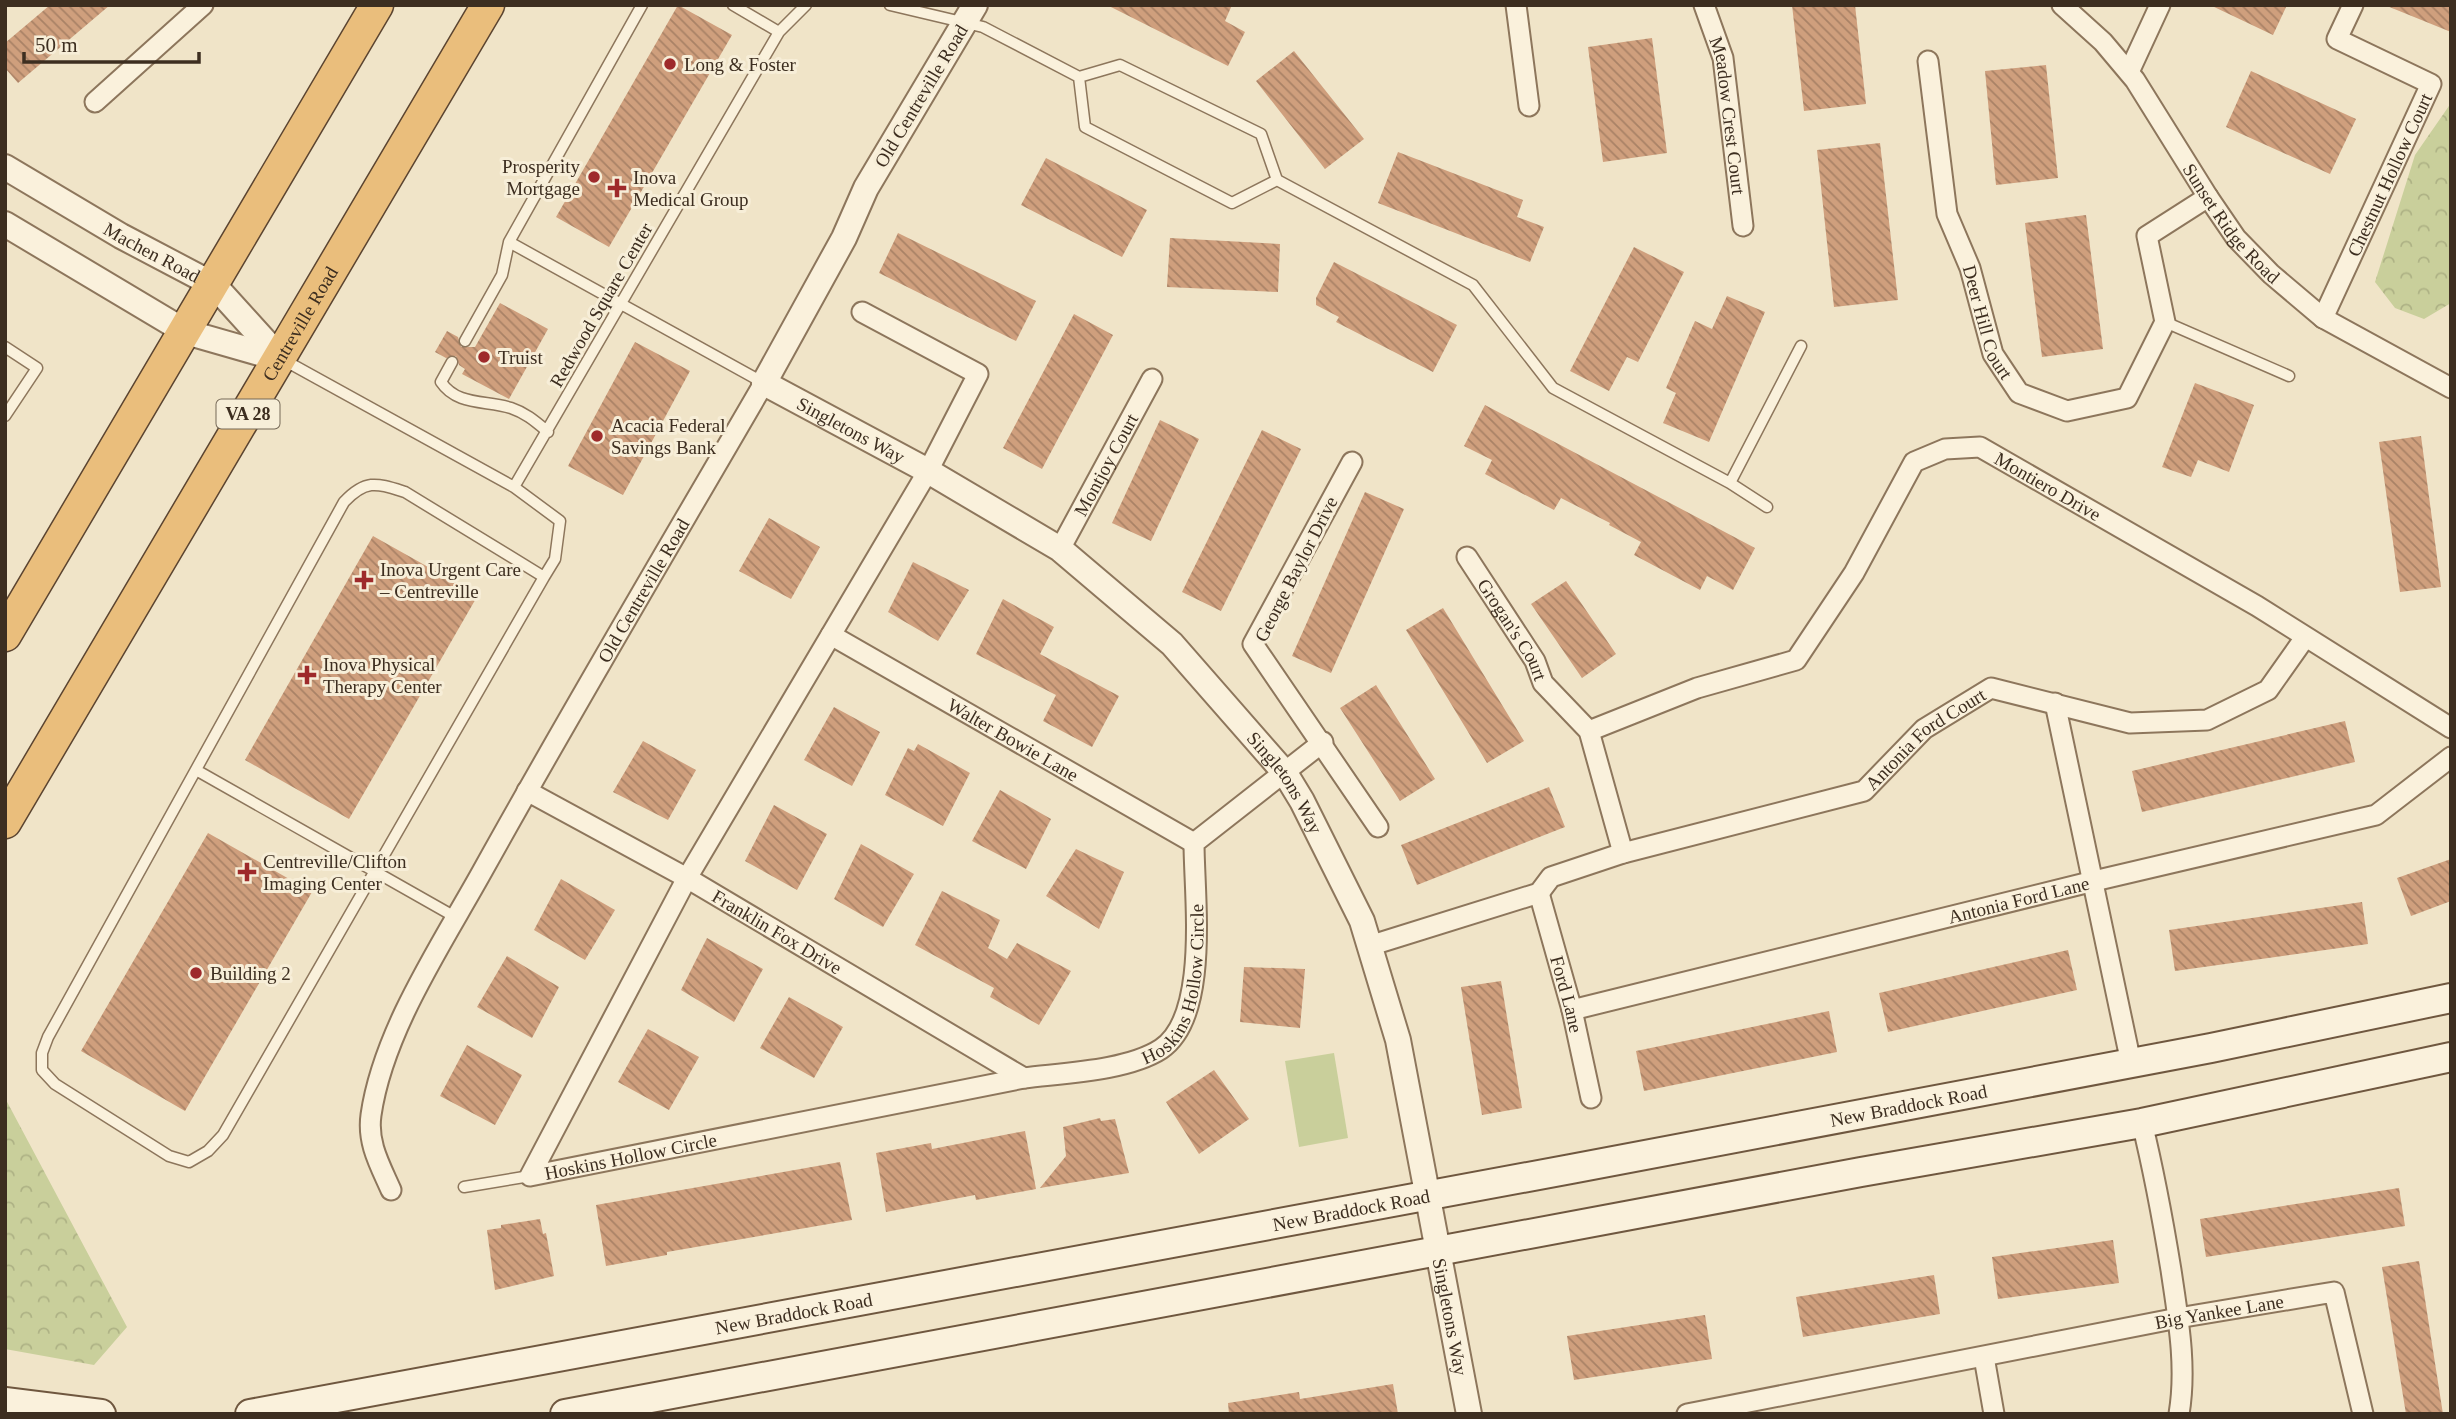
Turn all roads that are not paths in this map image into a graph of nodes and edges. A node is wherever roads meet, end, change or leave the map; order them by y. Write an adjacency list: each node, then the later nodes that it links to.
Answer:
1 (203, 5): 18 (street)
2 (377, 5): 26 (highway)
3 (488, 5): 35 (highway, Centreville Road / VA 28)
4 (642, 5): 25 (lane)
5 (733, 5): 14 (lane)
6 (806, 5): 14 (lane, Redwood Square Center)
7 (890, 5): 13 (lane)
8 (1516, 5): 19 (street)
9 (1704, 5): 24 (street, Meadow Crest Court)
10 (2062, 5): 16 (street, Sunset Ridge Road)
11 (2160, 5): 16 (street)
12 (2353, 5): 29 (street, Chestnut Hollow Court)
13 (970, 15): 17 (lane); 39 (street, Old Centreville Road)
14 (779, 32): 27 (lane, Redwood Square Center)
15 (1928, 61): 30 (street, Deer Hill Court)
16 (2129, 72): 22 (street, Sunset Ridge Road)
17 (1079, 78): 21 (lane); 21 (lane)
18 (95, 102)
19 (1529, 106)
20 (5, 167): 26 (street, Machen Road)
21 (1277, 180): 45 (lane)
22 (2208, 197): 29 (street, Sunset Ridge Road); 30 (street)
23 (5, 224): 31 (street, Machen Road)
24 (1743, 226)
25 (509, 242): 27 (lane); 32 (lane)
26 (214, 285): 31 (highway); 35 (street, Machen Road)
27 (621, 304): 39 (lane); 42 (lane, Redwood Square Center)
28 (862, 312): 44 (street, Hoskins Hollow Circle)
29 (2323, 318): 40 (street, Sunset Ridge Road)
30 (2165, 322): 37 (lane)
31 (186, 332): 35 (street, Machen Road); 51 (highway)
32 (465, 341)
33 (1801, 346): 45 (lane)
34 (5, 348): 41 (lane)
35 (281, 359): 46 (lane, Machen Road); 62 (highway, Centreville Road / VA 28)
36 (452, 362): 42 (lane)
37 (2289, 376)
38 (1152, 379): 48 (street, Montjoy Court)
39 (764, 383): 44 (street, Singletons Way); 61 (street, Old Centreville Road)
40 (2451, 388)
41 (5, 416)
42 (548, 432): 46 (lane, Redwood Square Center)
43 (1352, 462): 57 (street, George Baylor Drive)
44 (928, 471): 48 (street, Singletons Way); 52 (street, Hoskins Hollow Circle)
45 (1730, 482): 47 (lane)
46 (514, 487): 50 (lane, Machen Road)
47 (1767, 507)
48 (1060, 549): 60 (street, Singletons Way)
49 (1467, 557): 56 (street, Grogan's Court)
50 (544, 577): 59 (lane); 66 (lane)
51 (5, 635)
52 (831, 635): 64 (street, Walter Bowie Lane); 67 (street, Hoskins Hollow Circle)
53 (2304, 639): 54 (street, Antonia Ford Court); 55 (street, Montiero Drive); 56 (street, Montiero Drive)
54 (2055, 703): 65 (street, Antonia Ford Court); 68 (street)
55 (2451, 728)
56 (1589, 731): 65 (street, Grogan's Court)
57 (1323, 742): 60 (street); 63 (street, George Baylor Drive)
58 (2451, 757): 68 (street, Antonia Ford Lane)
59 (196, 770): 66 (lane); 66 (lane)
60 (1285, 773): 64 (street); 71 (street, Singletons Way)
61 (527, 791): 67 (street, Franklin Fox Drive); 70 (street, Old Centreville Road)
62 (5, 822)
63 (1378, 827)
64 (1194, 843): 76 (street, Hoskins Hollow Circle)
65 (1623, 853): 69 (street, Antonia Ford Court)
66 (374, 872): 70 (lane)
67 (687, 878): 76 (street, Franklin Fox Drive); 79 (street, Hoskins Hollow Circle)
68 (2094, 881): 73 (street, Antonia Ford Lane); 75 (street)
69 (1539, 893): 71 (street, Antonia Ford Court); 73 (street, Ford Lane)
70 (457, 918): 81 (street, Old Centreville Road)
71 (1369, 946): 82 (street, Singletons Way)
72 (2451, 998): 75 (main road, New Braddock Road)
73 (1572, 1010): 77 (street, Ford Lane)
74 (2451, 1057): 78 (main road)
75 (2131, 1063): 82 (main road, New Braddock Road)
76 (1024, 1078): 79 (street, Hoskins Hollow Circle)
77 (1591, 1098)
78 (2142, 1123): 83 (main road); 84 (street)
79 (530, 1176): 80 (lane)
80 (464, 1187)
81 (391, 1190)
82 (1429, 1195): 83 (street, Singletons Way); 89 (main road, New Braddock Road)
83 (1437, 1251): 90 (main road); 91 (street, Singletons Way)
84 (2178, 1318): 85 (street, Big Yankee Lane); 94 (street); 95 (street, Big Yankee Lane)
85 (1984, 1357): 87 (street, Big Yankee Lane); 93 (street)
86 (5, 1402): 88 (main road)
87 (1708, 1412): 92 (street, Big Yankee Lane)
88 (102, 1414)
89 (250, 1414)
90 (565, 1414)
91 (1469, 1414)
92 (1687, 1414)
93 (1994, 1414)
94 (2179, 1414)
95 (2363, 1414)

